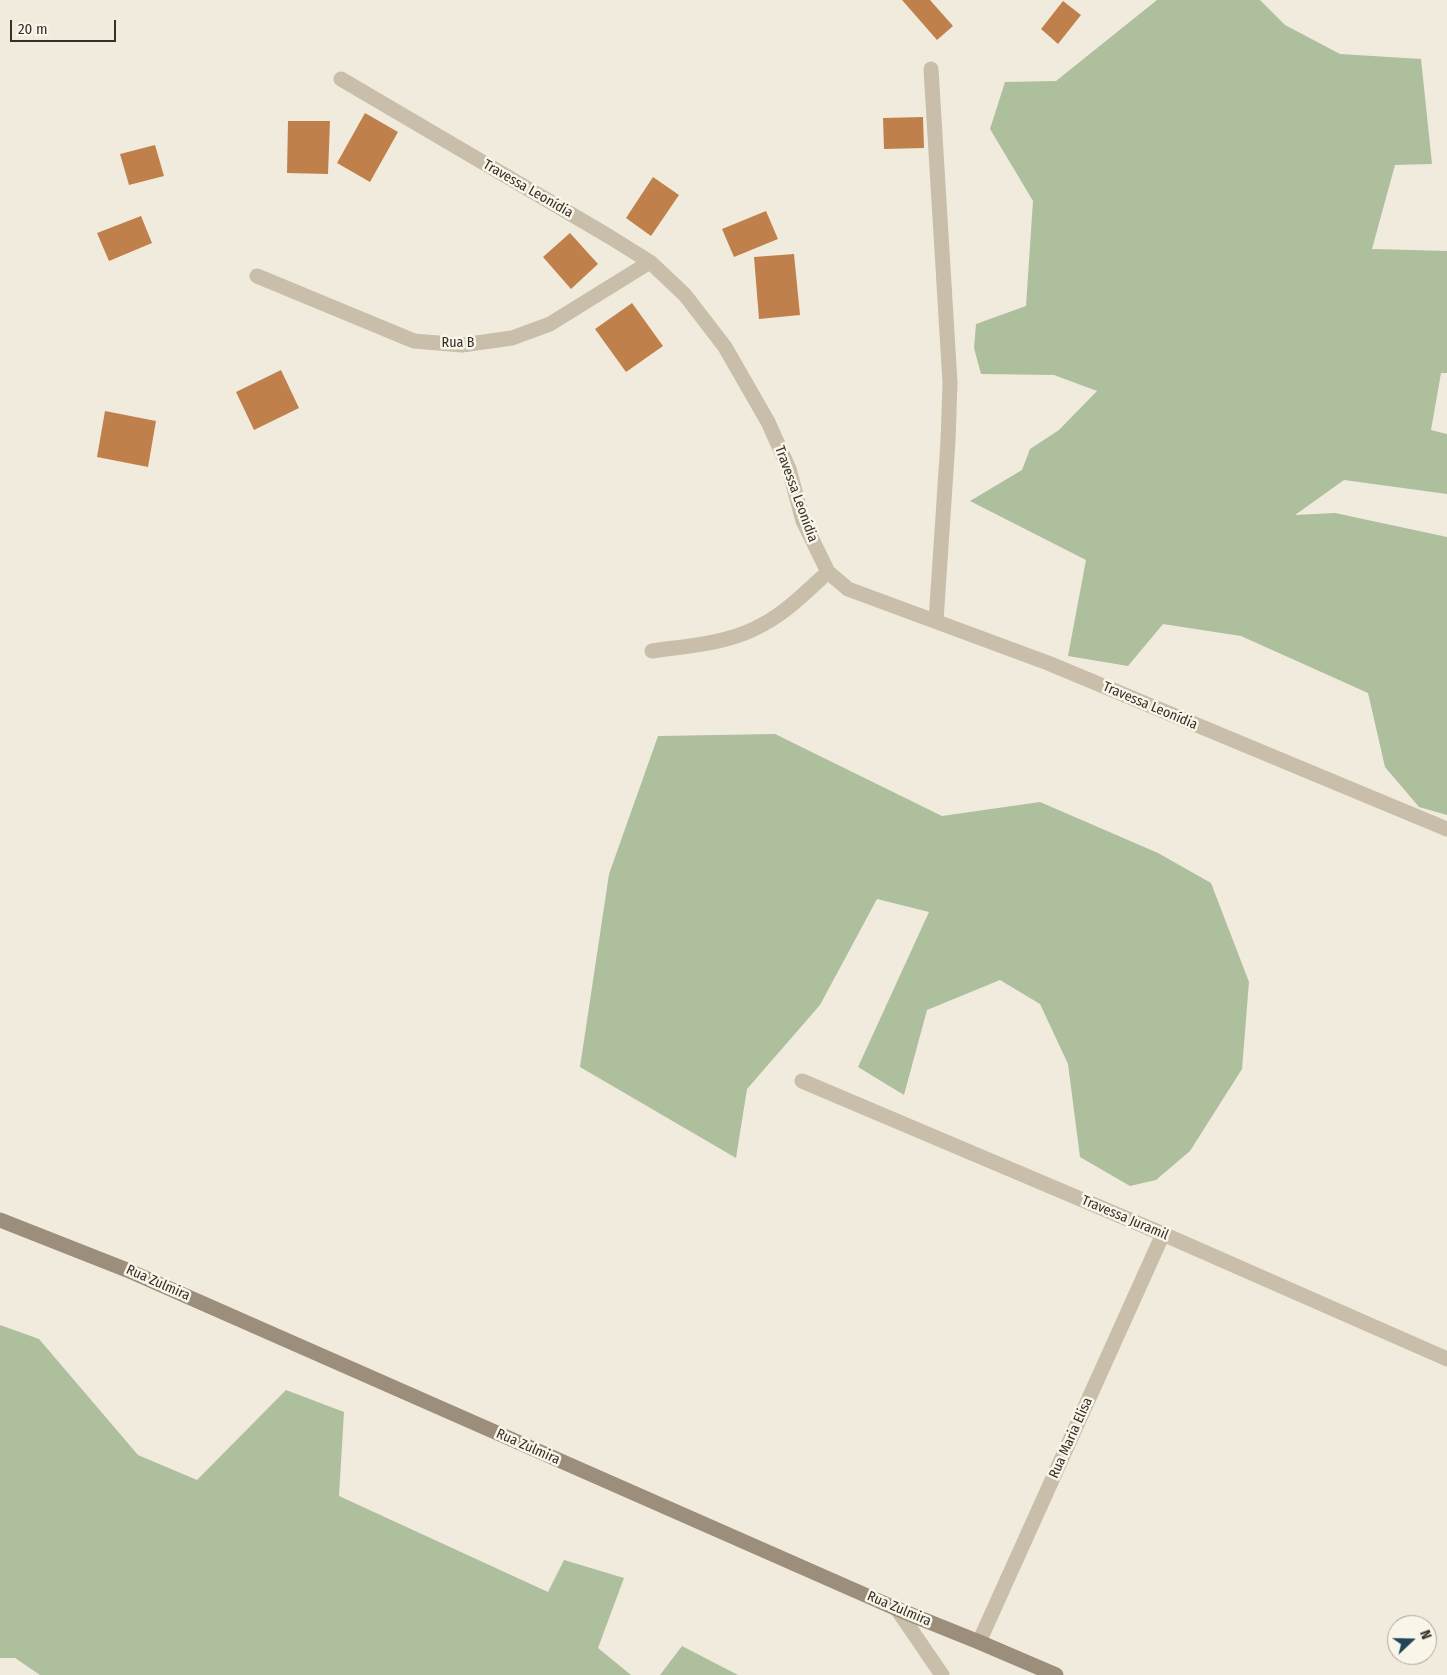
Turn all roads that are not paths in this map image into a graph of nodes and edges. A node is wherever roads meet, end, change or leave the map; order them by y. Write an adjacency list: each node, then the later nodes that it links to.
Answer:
1 (931, 69): 6 (street)
2 (341, 79): 3 (street, Travessa Leonídia)
3 (650, 262): 4 (street, Rua B); 5 (street, Travessa Leonídia)
4 (258, 276)
5 (828, 572): 6 (street, Travessa Leonídia); 7 (street)
6 (936, 621): 8 (street, Travessa Leonídia)
7 (652, 650)
8 (1447, 829)
9 (802, 1081): 11 (street, Travessa Juramil)
10 (0, 1220): 13 (street, Rua Zulmira)
11 (1163, 1234): 12 (street, Travessa Juramil); 14 (street, Rua Maria Elisa)
12 (1447, 1359)
13 (897, 1609): 14 (street, Rua Zulmira); 15 (street)
14 (979, 1642): 16 (street, Rua Zulmira)
15 (942, 1675)
16 (1056, 1675)

